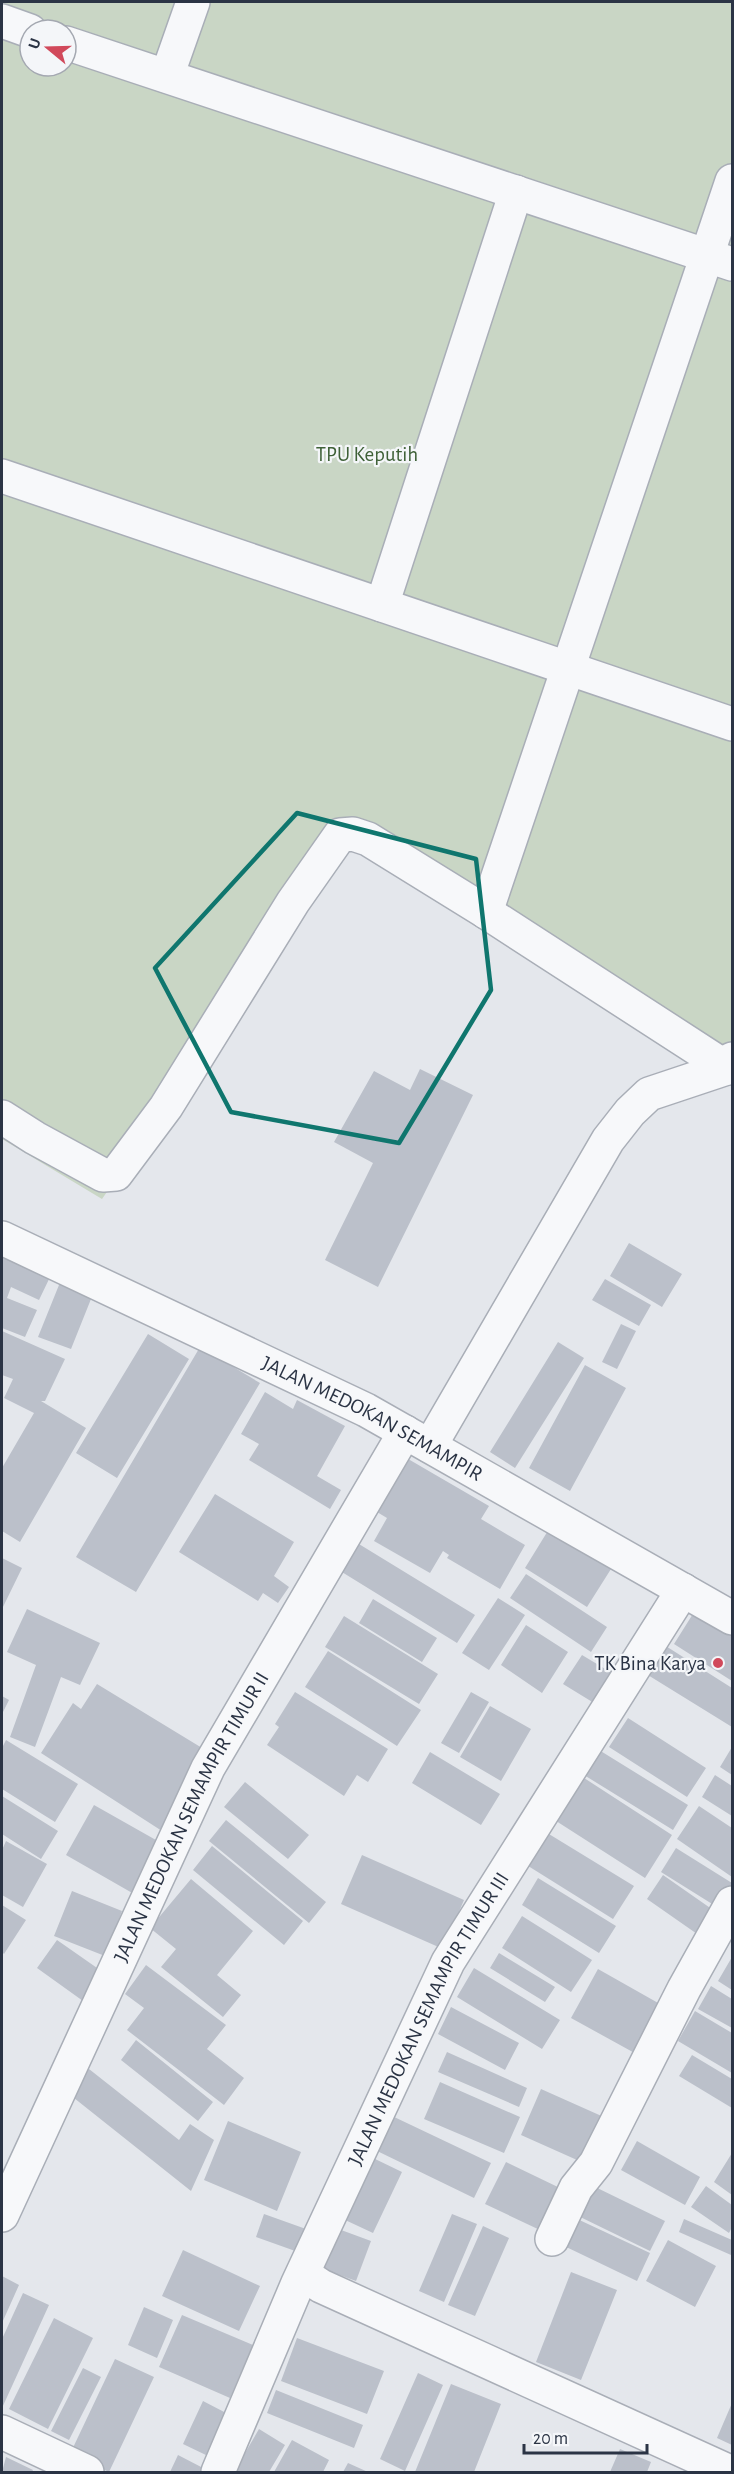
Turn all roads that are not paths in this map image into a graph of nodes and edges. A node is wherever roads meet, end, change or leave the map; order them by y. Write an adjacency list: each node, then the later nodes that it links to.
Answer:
1 (193, 2): 5 (street)
2 (2, 21): 3 (street)
3 (18, 27)
4 (78, 47): 5 (street)
5 (167, 76): 7 (street)
6 (732, 181): 8 (street)
7 (516, 192): 8 (street); 10 (street)
8 (720, 260): 11 (street)
9 (2, 476): 10 (street)
10 (382, 605): 11 (street)
11 (568, 668): 12 (street); 13 (street)
12 (732, 724)
13 (486, 912): 14 (street); 15 (street)
14 (730, 1064): 17 (street, JALAN MEDOKAN SEMAMPIR TIMUR II)
15 (2, 1117)
16 (2, 1238): 17 (street, JALAN MEDOKAN SEMAMPIR)
17 (418, 1439): 18 (street, JALAN MEDOKAN SEMAMPIR); 21 (street, JALAN MEDOKAN SEMAMPIR TIMUR II)
18 (683, 1590): 19 (street, JALAN MEDOKAN SEMAMPIR); 23 (street, JALAN MEDOKAN SEMAMPIR TIMUR III)
19 (732, 1618)
20 (732, 1903): 22 (street)
21 (2, 2215)
22 (552, 2239)
23 (303, 2274): 26 (street, JALAN MEDOKAN SEMAMPIR TIMUR III); 27 (street)
24 (2, 2432): 25 (street)
25 (87, 2472)
26 (218, 2472)
27 (730, 2472)

